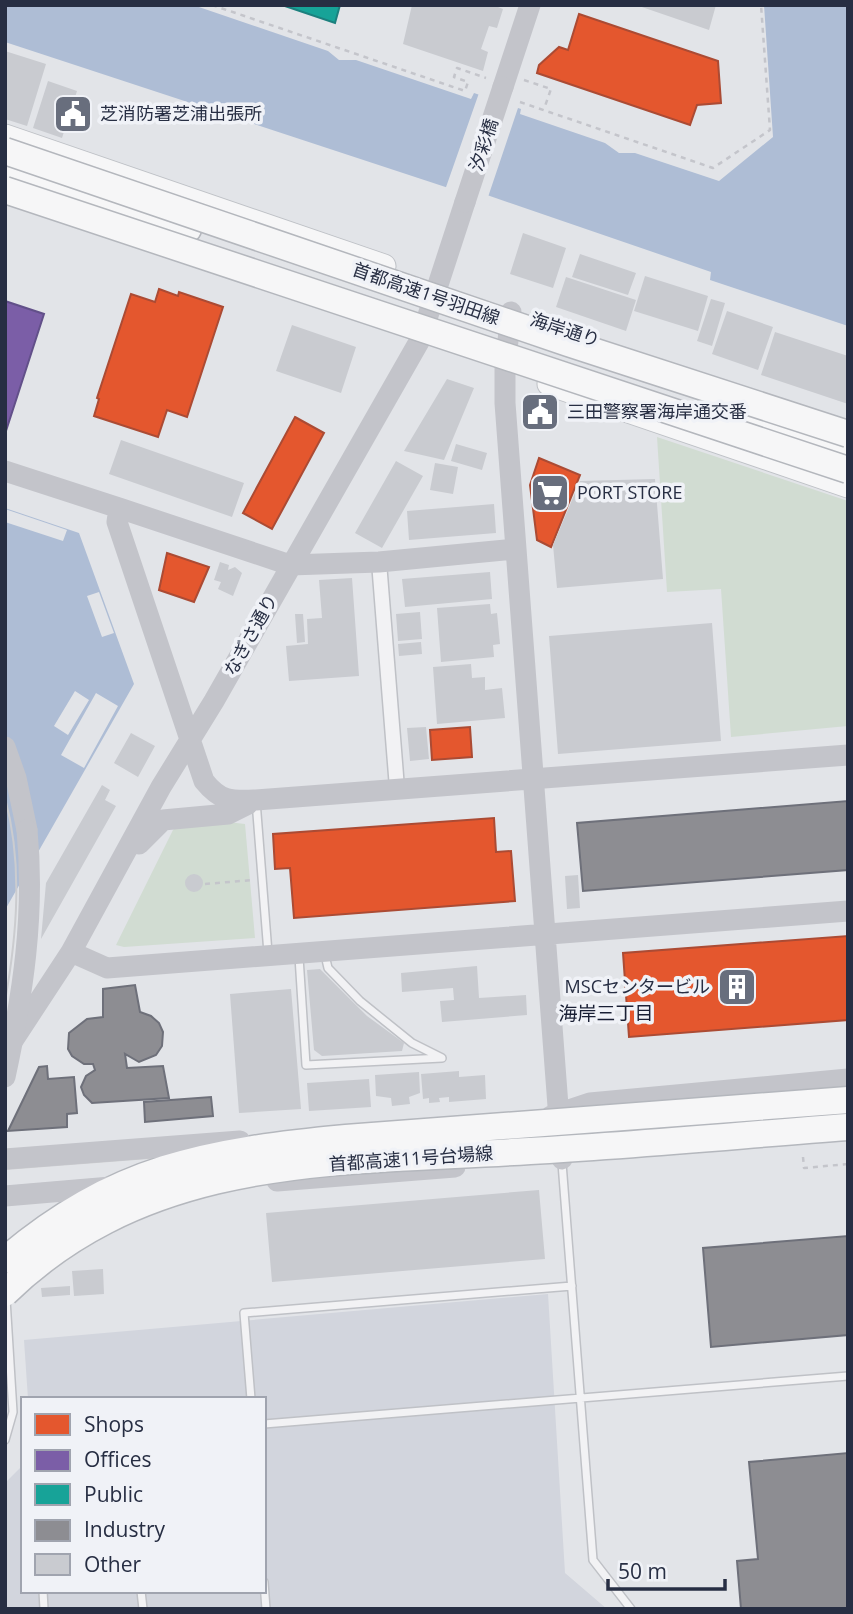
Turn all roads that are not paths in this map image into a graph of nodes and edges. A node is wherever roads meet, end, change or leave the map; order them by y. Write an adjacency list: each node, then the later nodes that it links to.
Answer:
1 (530, 5): 7 (street, 汐彩橋, bridge)
2 (5, 136): 6 (main road, 海岸通り)
3 (5, 151): 17 (highway, 首都高速1号羽田線, bridge)
4 (5, 169): 6 (highway)
5 (5, 190): 16 (highway, 首都高速1号羽田線, bridge)
6 (197, 202): 10 (main road, 海岸通り)
7 (465, 202): 10 (street, なぎさ通り)
8 (5, 204): 9 (main road)
9 (49, 218): 12 (main road); 16 (highway, bridge)
10 (438, 285): 11 (main road, 海岸通り); 12 (street, なぎさ通り)
11 (511, 312): 13 (main road, 海岸通り); 14 (street)
12 (420, 340): 14 (main road); 25 (street, なぎさ通り)
13 (603, 342): 15 (main road, 海岸通り); 18 (highway)
14 (505, 369): 21 (main road); 23 (street)
15 (848, 423)
16 (745, 434): 19 (highway, 首都高速1号羽田線, bridge)
17 (848, 434)
18 (848, 449)
19 (848, 470)
20 (5, 471): 22 (street)
21 (848, 486)
22 (119, 508): 25 (street); 26 (street)
23 (516, 549): 24 (street); 29 (street)
24 (379, 562): 25 (street); 30 (street)
25 (290, 565): 26 (street, なぎさ通り)
26 (189, 740): 31 (street); 32 (street, なぎさ通り)
27 (5, 747): 40 (street, bridge)
28 (848, 755): 29 (street)
29 (534, 779): 30 (street); 34 (street)
30 (397, 788): 31 (street)
31 (256, 800): 32 (street); 38 (lane)
32 (115, 871): 36 (street, なぎさ通り)
33 (848, 911): 34 (street)
34 (545, 934): 35 (street); 44 (street)
35 (325, 951): 37 (street); 37 (lane)
36 (71, 952): 38 (street); 39 (street, なぎさ通り)
37 (298, 954): 38 (street)
38 (268, 956)
39 (5, 1053)
40 (5, 1077)
41 (848, 1079): 44 (street)
42 (848, 1095): 48 (street, bridge)
43 (848, 1100): 52 (highway, 首都高速11号台場線, bridge)
44 (558, 1115): 47 (street); 49 (street)
45 (848, 1126): 50 (street, bridge); 54 (highway, 首都高速11号台場線, bridge)
46 (848, 1140): 49 (street)
47 (5, 1154)
48 (5, 1159)
49 (562, 1159): 51 (street); 53 (lane)
50 (5, 1196)
51 (5, 1203)
52 (5, 1260)
53 (572, 1286): 56 (lane); 57 (lane)
54 (5, 1290): 59 (lane)
55 (848, 1377): 57 (lane)
56 (251, 1397)
57 (580, 1397): 58 (lane); 60 (lane)
58 (266, 1424)
59 (5, 1440)
60 (631, 1609)

